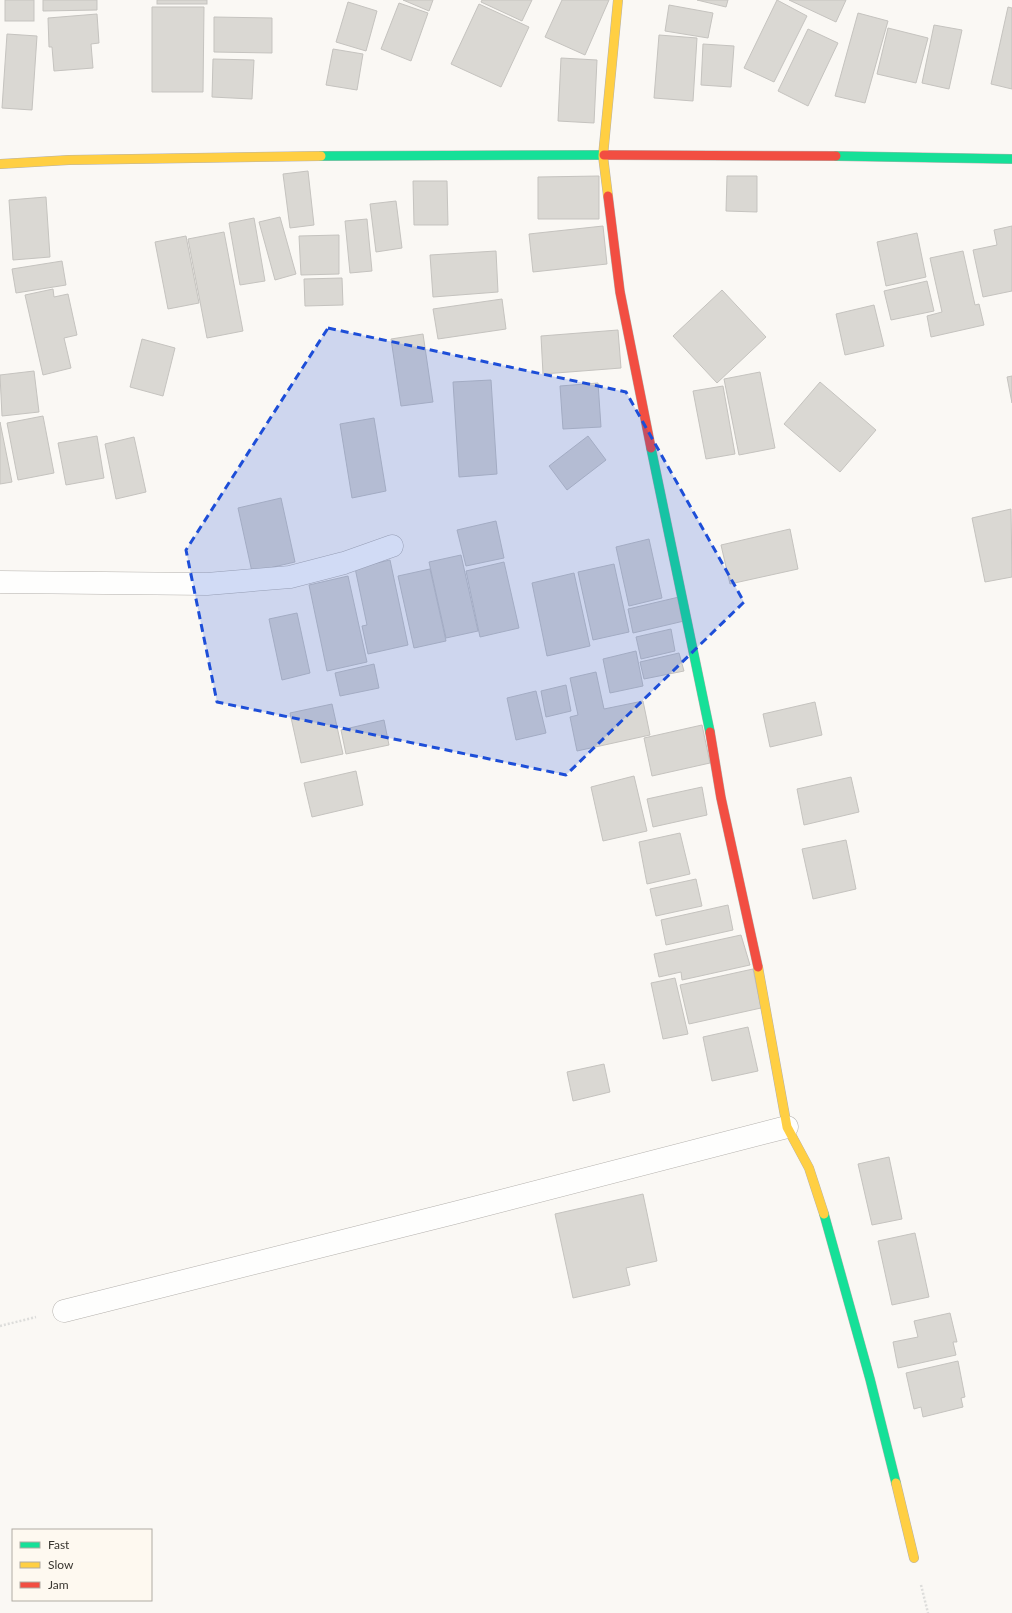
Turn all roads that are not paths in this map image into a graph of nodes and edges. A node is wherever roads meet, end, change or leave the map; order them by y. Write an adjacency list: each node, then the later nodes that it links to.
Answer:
1 (618, 0): 2 (street)
2 (603, 156): 3 (street); 4 (street); 7 (street)
3 (1012, 159)
4 (0, 164)
5 (392, 546): 6 (street)
6 (0, 582)
7 (787, 1128): 8 (street); 9 (street)
8 (64, 1311)
9 (914, 1558)

